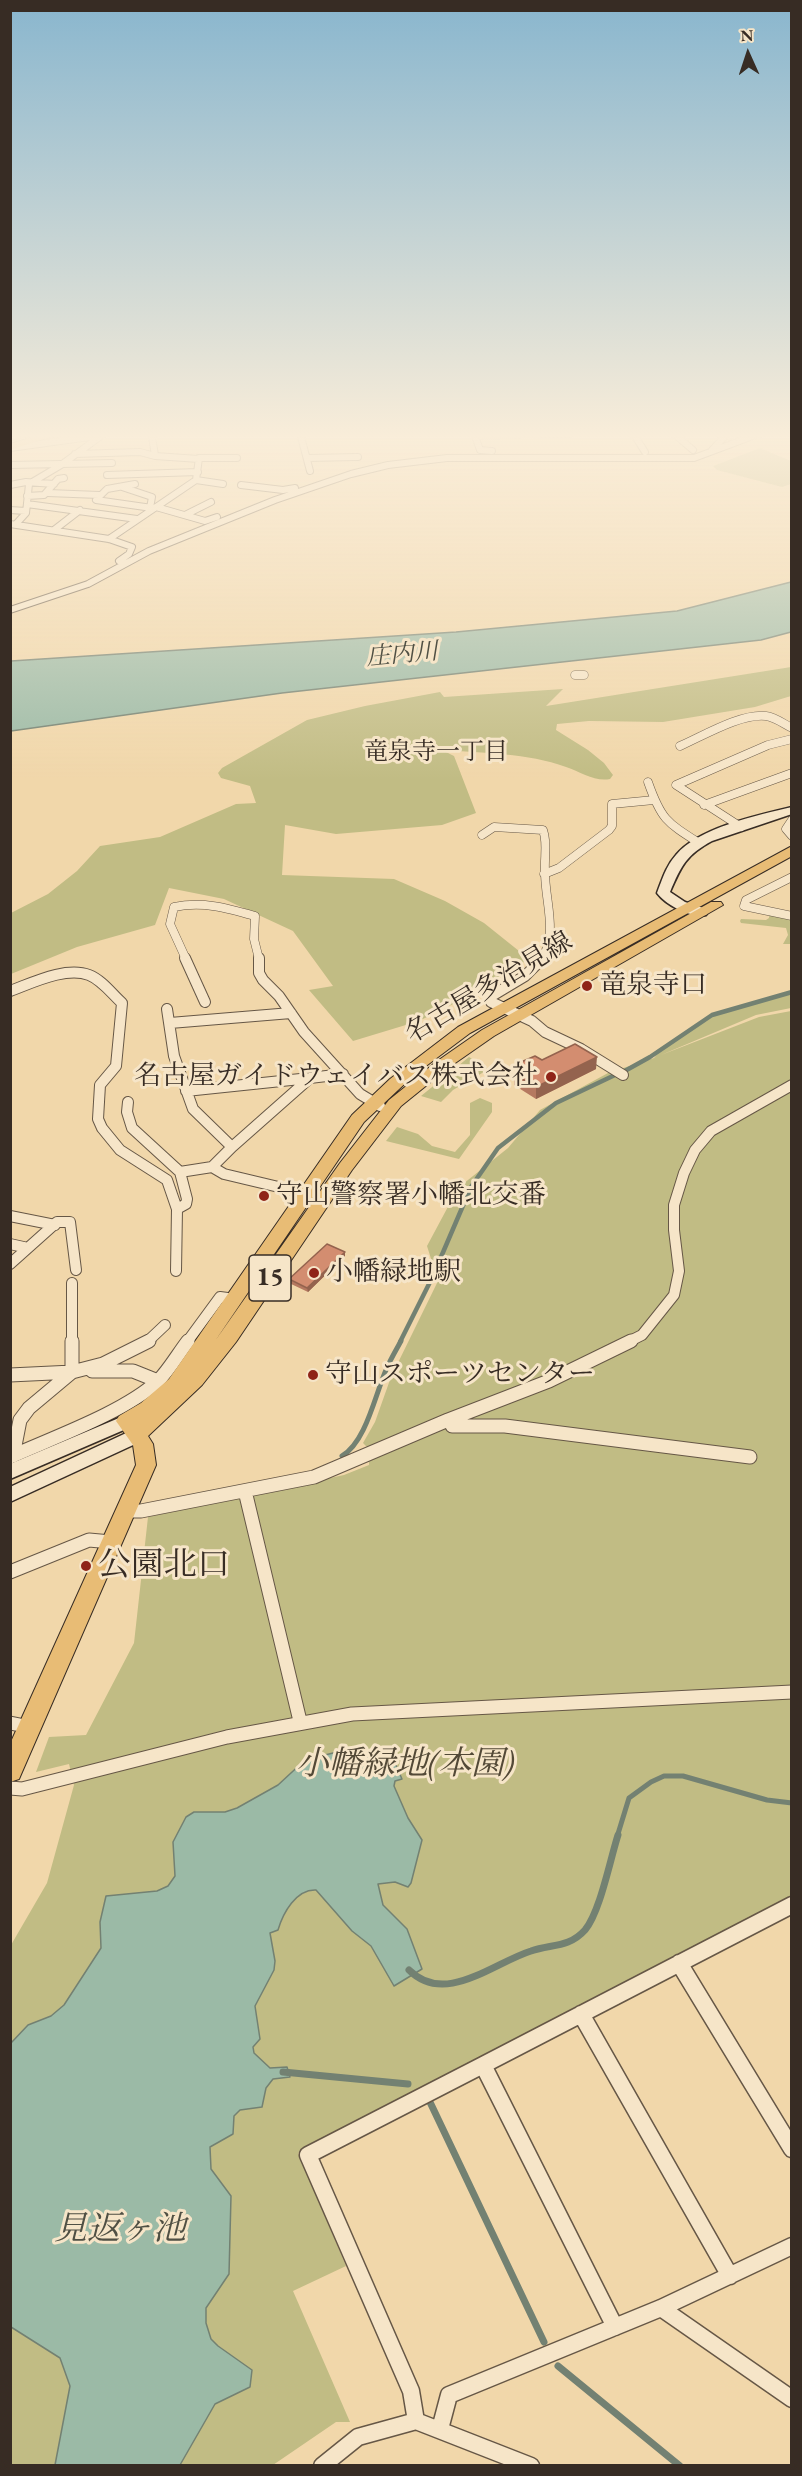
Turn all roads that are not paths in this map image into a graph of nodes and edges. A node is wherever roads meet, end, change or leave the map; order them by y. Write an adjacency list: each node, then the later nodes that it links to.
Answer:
1 (132, 549): 3 (street)
2 (155, 549): 3 (street)
3 (109, 572): 4 (street)
4 (10, 610)
5 (575, 675): 6 (street)
6 (584, 675)
7 (792, 728): 9 (street)
8 (792, 739): 13 (street)
9 (680, 746)
10 (792, 772): 13 (street)
11 (648, 782): 12 (street)
12 (654, 800): 19 (street); 22 (street)
13 (705, 805): 16 (street)
14 (792, 810): 16 (street)
15 (792, 820): 18 (street)
16 (741, 827): 19 (street)
17 (482, 835): 22 (street)
18 (792, 836)
19 (699, 843): 24 (street)
20 (792, 850): 24 (main road, 名古屋多治見線 / 15)
21 (792, 862): 25 (main road, 名古屋多治見線 / 15)
22 (544, 874): 30 (street)
23 (792, 877): 26 (street)
24 (685, 908): 25 (street); 30 (main road, 名古屋多治見線 / 15)
25 (702, 912): 32 (main road, 名古屋多治見線 / 15)
26 (792, 916)
27 (10, 992): 45 (street)
28 (205, 1002): 31 (street)
29 (167, 1009): 33 (street)
30 (504, 1009): 32 (street); 40 (main road, 名古屋多治見線 / 15)
31 (291, 1013): 33 (street); 34 (street)
32 (519, 1016): 35 (street); 40 (main road, 名古屋多治見線 / 15)
33 (170, 1023): 38 (street)
34 (343, 1074): 36 (street); 40 (street)
35 (623, 1075)
36 (310, 1078): 38 (street); 41 (street)
37 (792, 1085): 63 (street)
38 (186, 1091): 41 (street)
39 (128, 1102): 43 (street)
40 (379, 1102): 44 (main road, 名古屋多治見線 / 15); 60 (main road, 名古屋多治見線 / 15)
41 (232, 1147): 42 (street)
42 (212, 1167): 43 (street); 44 (street)
43 (180, 1172): 45 (street)
44 (308, 1194): 54 (main road, 名古屋多治見線 / 15)
45 (177, 1209): 52 (street)
46 (10, 1216): 47 (street)
47 (55, 1225): 49 (street); 51 (street)
48 (10, 1244): 49 (street)
49 (28, 1248): 50 (street)
50 (10, 1264)
51 (76, 1270)
52 (176, 1271)
53 (72, 1283): 56 (street)
54 (235, 1299): 58 (street); 60 (main road, 名古屋多治見線 / 15)
55 (165, 1325): 56 (street)
56 (72, 1372): 57 (street); 58 (street); 62 (street)
57 (10, 1375)
58 (158, 1381): 62 (street)
59 (452, 1426): 61 (street)
60 (132, 1428): 62 (street); 64 (street); 65 (main road)
61 (750, 1457)
62 (11, 1462)
63 (245, 1491): 65 (street); 69 (street)
64 (10, 1495)
65 (125, 1511): 66 (main road)
66 (111, 1542): 67 (street); 70 (main road)
67 (10, 1572)
68 (792, 1692): 69 (street)
69 (300, 1721): 72 (street)
70 (20, 1725): 71 (main road)
71 (10, 1772)
72 (10, 1788)
73 (792, 1905): 74 (street)
74 (680, 1963): 75 (street); 77 (street)
75 (581, 2014): 76 (street); 79 (street)
76 (483, 2065): 81 (street); 83 (street)
77 (792, 2149)
78 (792, 2246): 79 (street)
79 (730, 2276): 80 (street)
80 (661, 2308): 81 (street); 82 (street)
81 (615, 2327): 84 (street)
82 (792, 2399)
83 (416, 2421): 84 (street); 85 (street)
84 (440, 2429): 86 (street)
85 (321, 2466)
86 (531, 2466)

